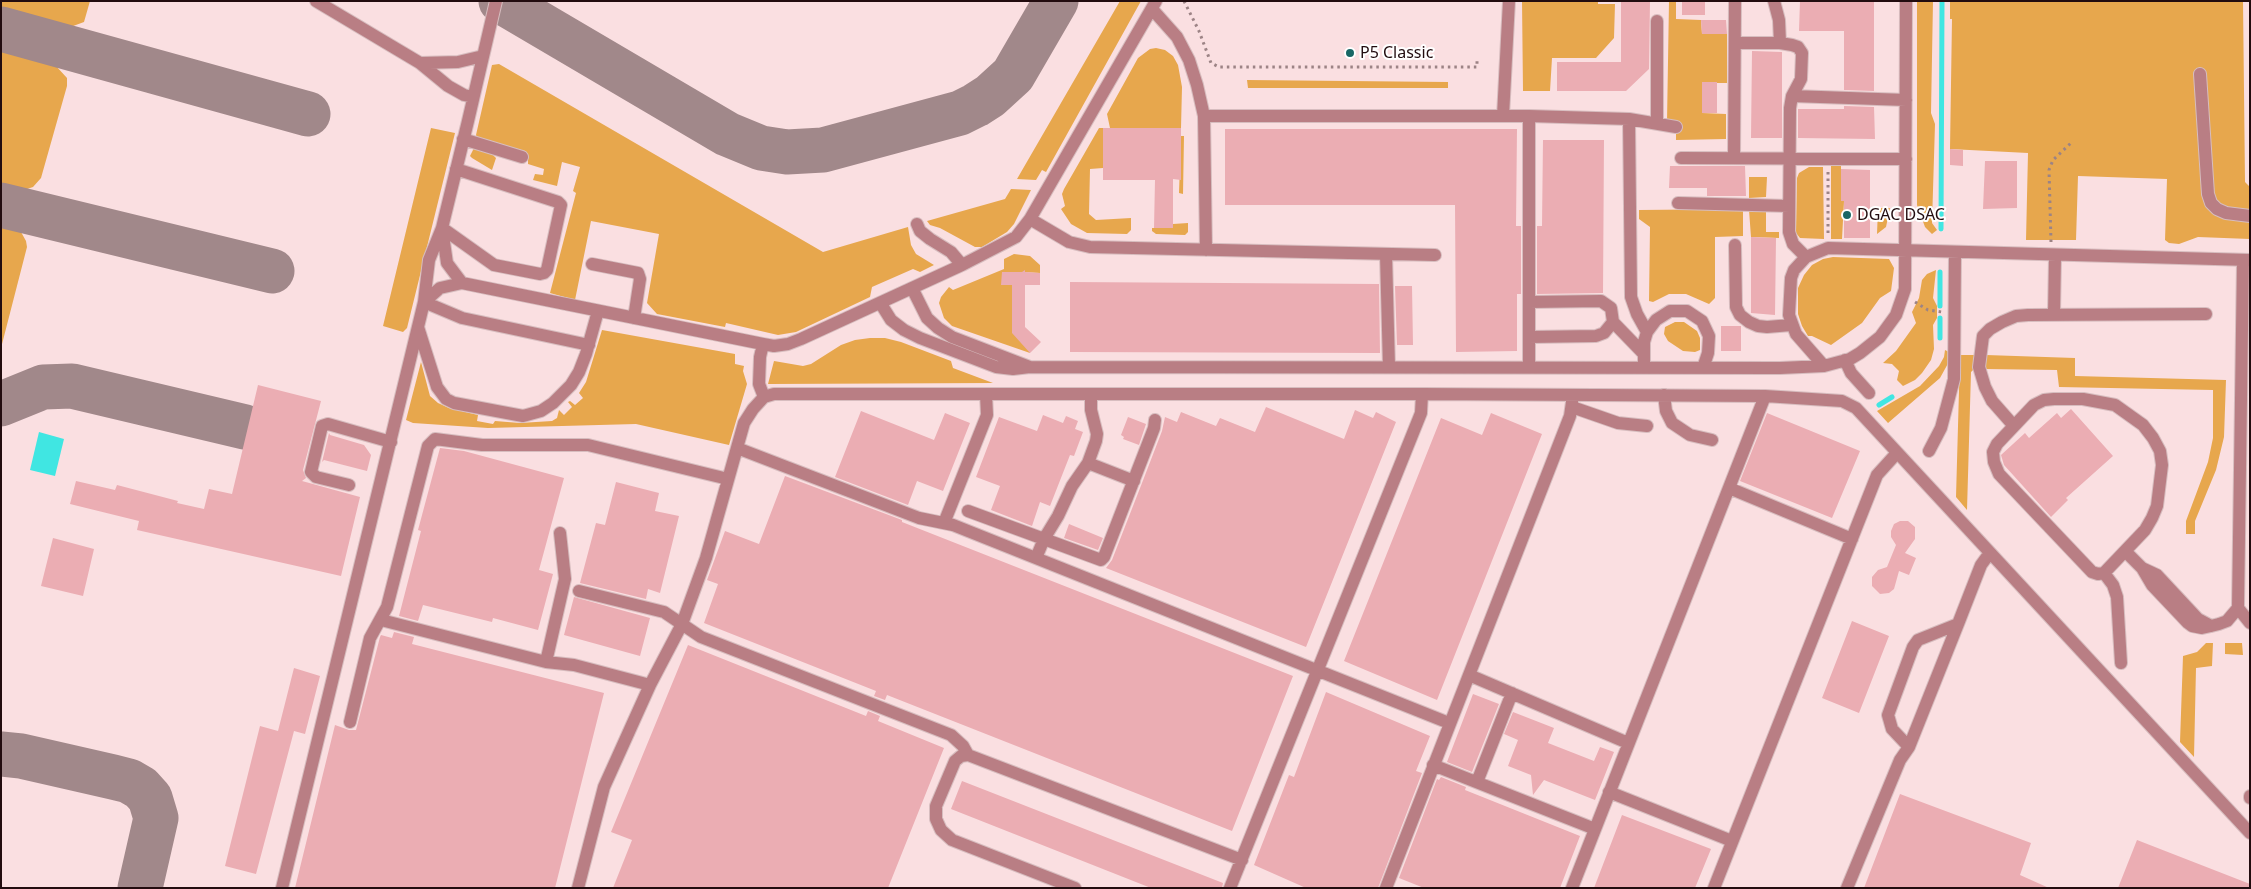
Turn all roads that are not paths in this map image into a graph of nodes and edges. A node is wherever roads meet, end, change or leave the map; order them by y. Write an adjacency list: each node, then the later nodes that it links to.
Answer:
1 (316, 1): 12 (street)
2 (496, 1): 11 (street)
3 (1509, 1): 18 (street)
4 (1735, 1): 9 (street)
5 (1774, 1): 10 (street)
6 (1906, 1): 16 (street)
7 (1154, 5): 17 (street); 33 (street)
8 (1657, 21): 21 (street)
9 (1736, 43): 10 (street); 26 (street)
10 (1780, 43): 14 (street)
11 (483, 56): 12 (street); 15 (street)
12 (420, 63): 15 (street)
13 (2200, 74): 32 (street)
14 (1792, 96): 16 (street); 27 (street)
15 (473, 97): 23 (street)
16 (1906, 100): 28 (street)
17 (1204, 116): 18 (street); 37 (street)
18 (1503, 116): 19 (street)
19 (1528, 116): 20 (street); 50 (street)
20 (1630, 119): 21 (street); 59 (street)
21 (1657, 124): 22 (street)
22 (1676, 127)
23 (463, 139): 24 (street); 29 (street)
24 (522, 157)
25 (1681, 158): 26 (street)
26 (1734, 158): 27 (street)
27 (1790, 159): 28 (street); 31 (street)
28 (1906, 159): 38 (street)
29 (456, 169): 35 (street); 35 (street)
30 (1678, 203): 31 (street)
31 (1789, 206): 43 (street)
32 (2250, 216)
33 (1030, 219): 37 (street); 46 (street)
34 (917, 224): 46 (street)
35 (442, 228): 47 (street); 49 (street)
36 (1735, 245): 57 (street)
37 (1206, 250): 40 (street)
38 (1906, 250): 39 (street); 43 (street); 64 (street)
39 (1955, 252): 42 (street); 85 (street)
40 (1386, 254): 41 (street); 67 (street)
41 (1435, 255)
42 (2053, 256): 44 (street); 54 (street)
43 (1806, 258): 57 (street)
44 (2246, 260): 101 (street)
45 (592, 264): 55 (street)
46 (962, 265): 48 (street)
47 (462, 283): 49 (street); 52 (street)
48 (912, 288): 51 (street); 66 (street)
49 (424, 302): 58 (street); 62 (street)
50 (1528, 302): 56 (street); 60 (street)
51 (881, 304): 61 (street); 66 (street)
52 (598, 311): 55 (street); 62 (street)
53 (2206, 314): 54 (street)
54 (2054, 315): 81 (street)
55 (634, 318): 61 (street)
56 (1613, 322): 60 (street); 63 (street)
57 (1791, 324): 65 (street)
58 (418, 327): 62 (street); 83 (street)
59 (1648, 332): 63 (street); 70 (street)
60 (1529, 336): 68 (street)
61 (763, 344): 77 (street)
62 (589, 345)
63 (1643, 353): 69 (street)
64 (1845, 360): 65 (street); 71 (street)
65 (1824, 366): 70 (street)
66 (1030, 367): 67 (street)
67 (1389, 367): 68 (street)
68 (1529, 367): 69 (street)
69 (1644, 367): 70 (street)
70 (1703, 368)
71 (1869, 393)
72 (986, 394): 73 (street); 77 (street); 93 (street)
73 (1091, 394): 74 (street); 87 (street)
74 (1422, 394): 78 (street); 110 (street)
75 (1664, 396): 76 (street); 78 (street); 82 (street)
76 (1765, 396): 86 (street); 91 (street)
77 (764, 397): 84 (street)
78 (1572, 401): 80 (street); 111 (street)
79 (1155, 420): 89 (street)
80 (1648, 426)
81 (2014, 426): 97 (street); 100 (street)
82 (1712, 440)
83 (391, 442): 90 (street); 126 (street)
84 (736, 448): 88 (street); 93 (street)
85 (1929, 451)
86 (1896, 454): 96 (street); 98 (street)
87 (1088, 463): 89 (street); 95 (street)
88 (728, 479): 104 (street); 106 (street)
89 (1134, 481): 95 (street)
90 (349, 486)
91 (1729, 488): 96 (street); 116 (street)
92 (968, 511): 95 (street)
93 (944, 523): 99 (street)
94 (560, 533): 108 (street)
95 (1044, 539): 99 (street)
96 (1852, 539): 124 (street)
97 (2125, 551): 100 (street); 103 (street)
98 (1989, 554): 107 (street); 123 (street)
99 (1036, 558): 110 (street)
100 (2104, 573): 109 (street)
101 (2244, 585): 103 (street)
102 (579, 591): 106 (street)
103 (2244, 610): 105 (street)
104 (381, 620): 108 (street); 114 (street)
105 (2250, 623)
106 (682, 624): 112 (street); 118 (street)
107 (1958, 624): 117 (street); 117 (street)
108 (546, 662): 112 (street)
109 (2121, 663)
110 (1317, 671): 115 (street); 125 (street)
111 (1469, 675): 113 (street); 115 (street)
112 (650, 685): 127 (street)
113 (1512, 693): 116 (street); 120 (street)
114 (350, 722)
115 (1449, 724): 119 (street)
116 (1628, 743): 121 (street)
117 (1909, 747): 133 (street)
118 (968, 755): 125 (street); 128 (street)
119 (1433, 765): 120 (street); 130 (street)
120 (1477, 782): 122 (street)
121 (1609, 792): 122 (street); 124 (street)
122 (1595, 828): 131 (street)
123 (2250, 833)
124 (1732, 841): 132 (street)
125 (1242, 860): 129 (street)
126 (282, 888)
127 (578, 888)
128 (1075, 888)
129 (1230, 888)
130 (1386, 888)
131 (1572, 888)
132 (1714, 888)
133 (1847, 888)

